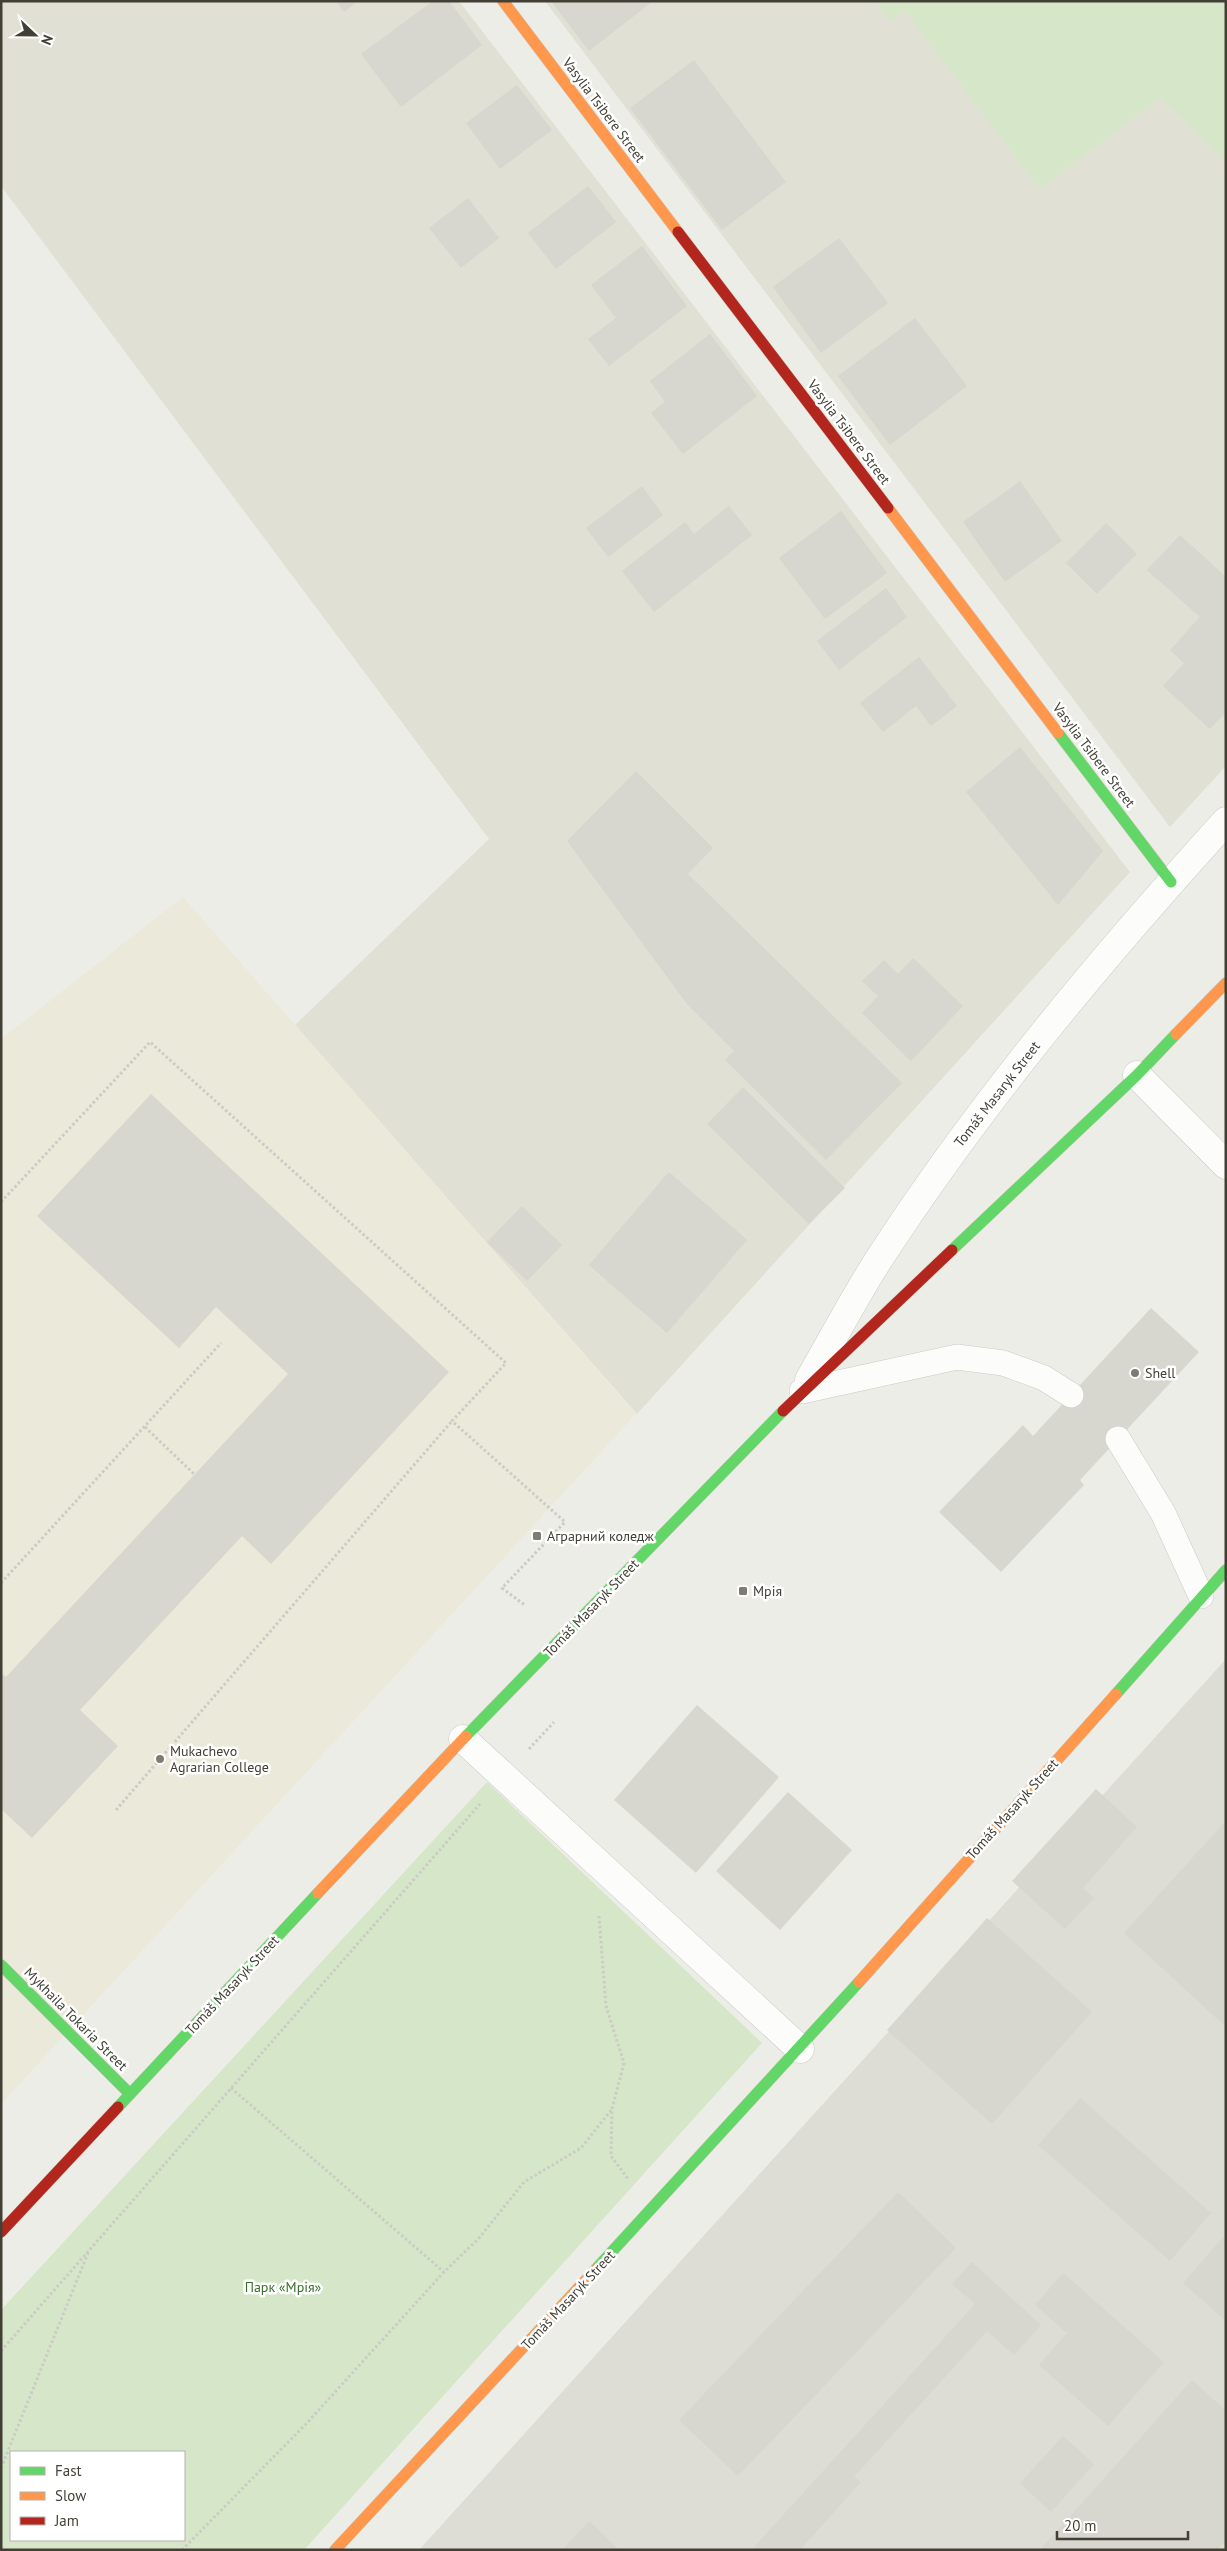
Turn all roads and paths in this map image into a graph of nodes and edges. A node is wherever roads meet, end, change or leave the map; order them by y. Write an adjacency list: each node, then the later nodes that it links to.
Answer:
1 (503, 1): 3 (street, Vasylia Tsibere Street)
2 (1226, 821): 3 (street, Tomáš Masaryk Street)
3 (1171, 882): 9 (street, Tomáš Masaryk Street)
4 (1226, 983): 5 (street, Tomáš Masaryk Street)
5 (1137, 1075): 6 (street); 9 (street, Tomáš Masaryk Street)
6 (1226, 1164)
7 (1, 1202): 11 (path)
8 (221, 1343): 12 (path)
9 (802, 1391): 10 (lane); 20 (street, Tomáš Masaryk Street)
10 (1070, 1395)
11 (452, 1421): 18 (path); 22 (path)
12 (145, 1427): 14 (path); 16 (path)
13 (1118, 1439): 17 (lane)
14 (194, 1474)
15 (1226, 1570): 17 (street, Tomáš Masaryk Street)
16 (1, 1583)
17 (1201, 1596): 25 (street, Tomáš Masaryk Street)
18 (526, 1606)
19 (554, 1722): 21 (path)
20 (463, 1739): 21 (street); 27 (street, Tomáš Masaryk Street)
21 (505, 1777): 25 (street); 26 (path)
22 (116, 1810)
23 (599, 1914): 28 (path)
24 (1, 1965): 27 (street, Mykhaila Tokaria Street)
25 (800, 2049): 29 (street, Tomáš Masaryk Street)
26 (231, 2087): 31 (path); 32 (path)
27 (130, 2094): 30 (street, Tomáš Masaryk Street)
28 (612, 2109): 29 (path); 32 (path)
29 (651, 2210): 36 (street, Tomáš Masaryk Street)
30 (1, 2232)
31 (89, 2250): 33 (path); 34 (path)
32 (444, 2272): 35 (path)
33 (1, 2351)
34 (1, 2468)
35 (182, 2550)
36 (335, 2550)

